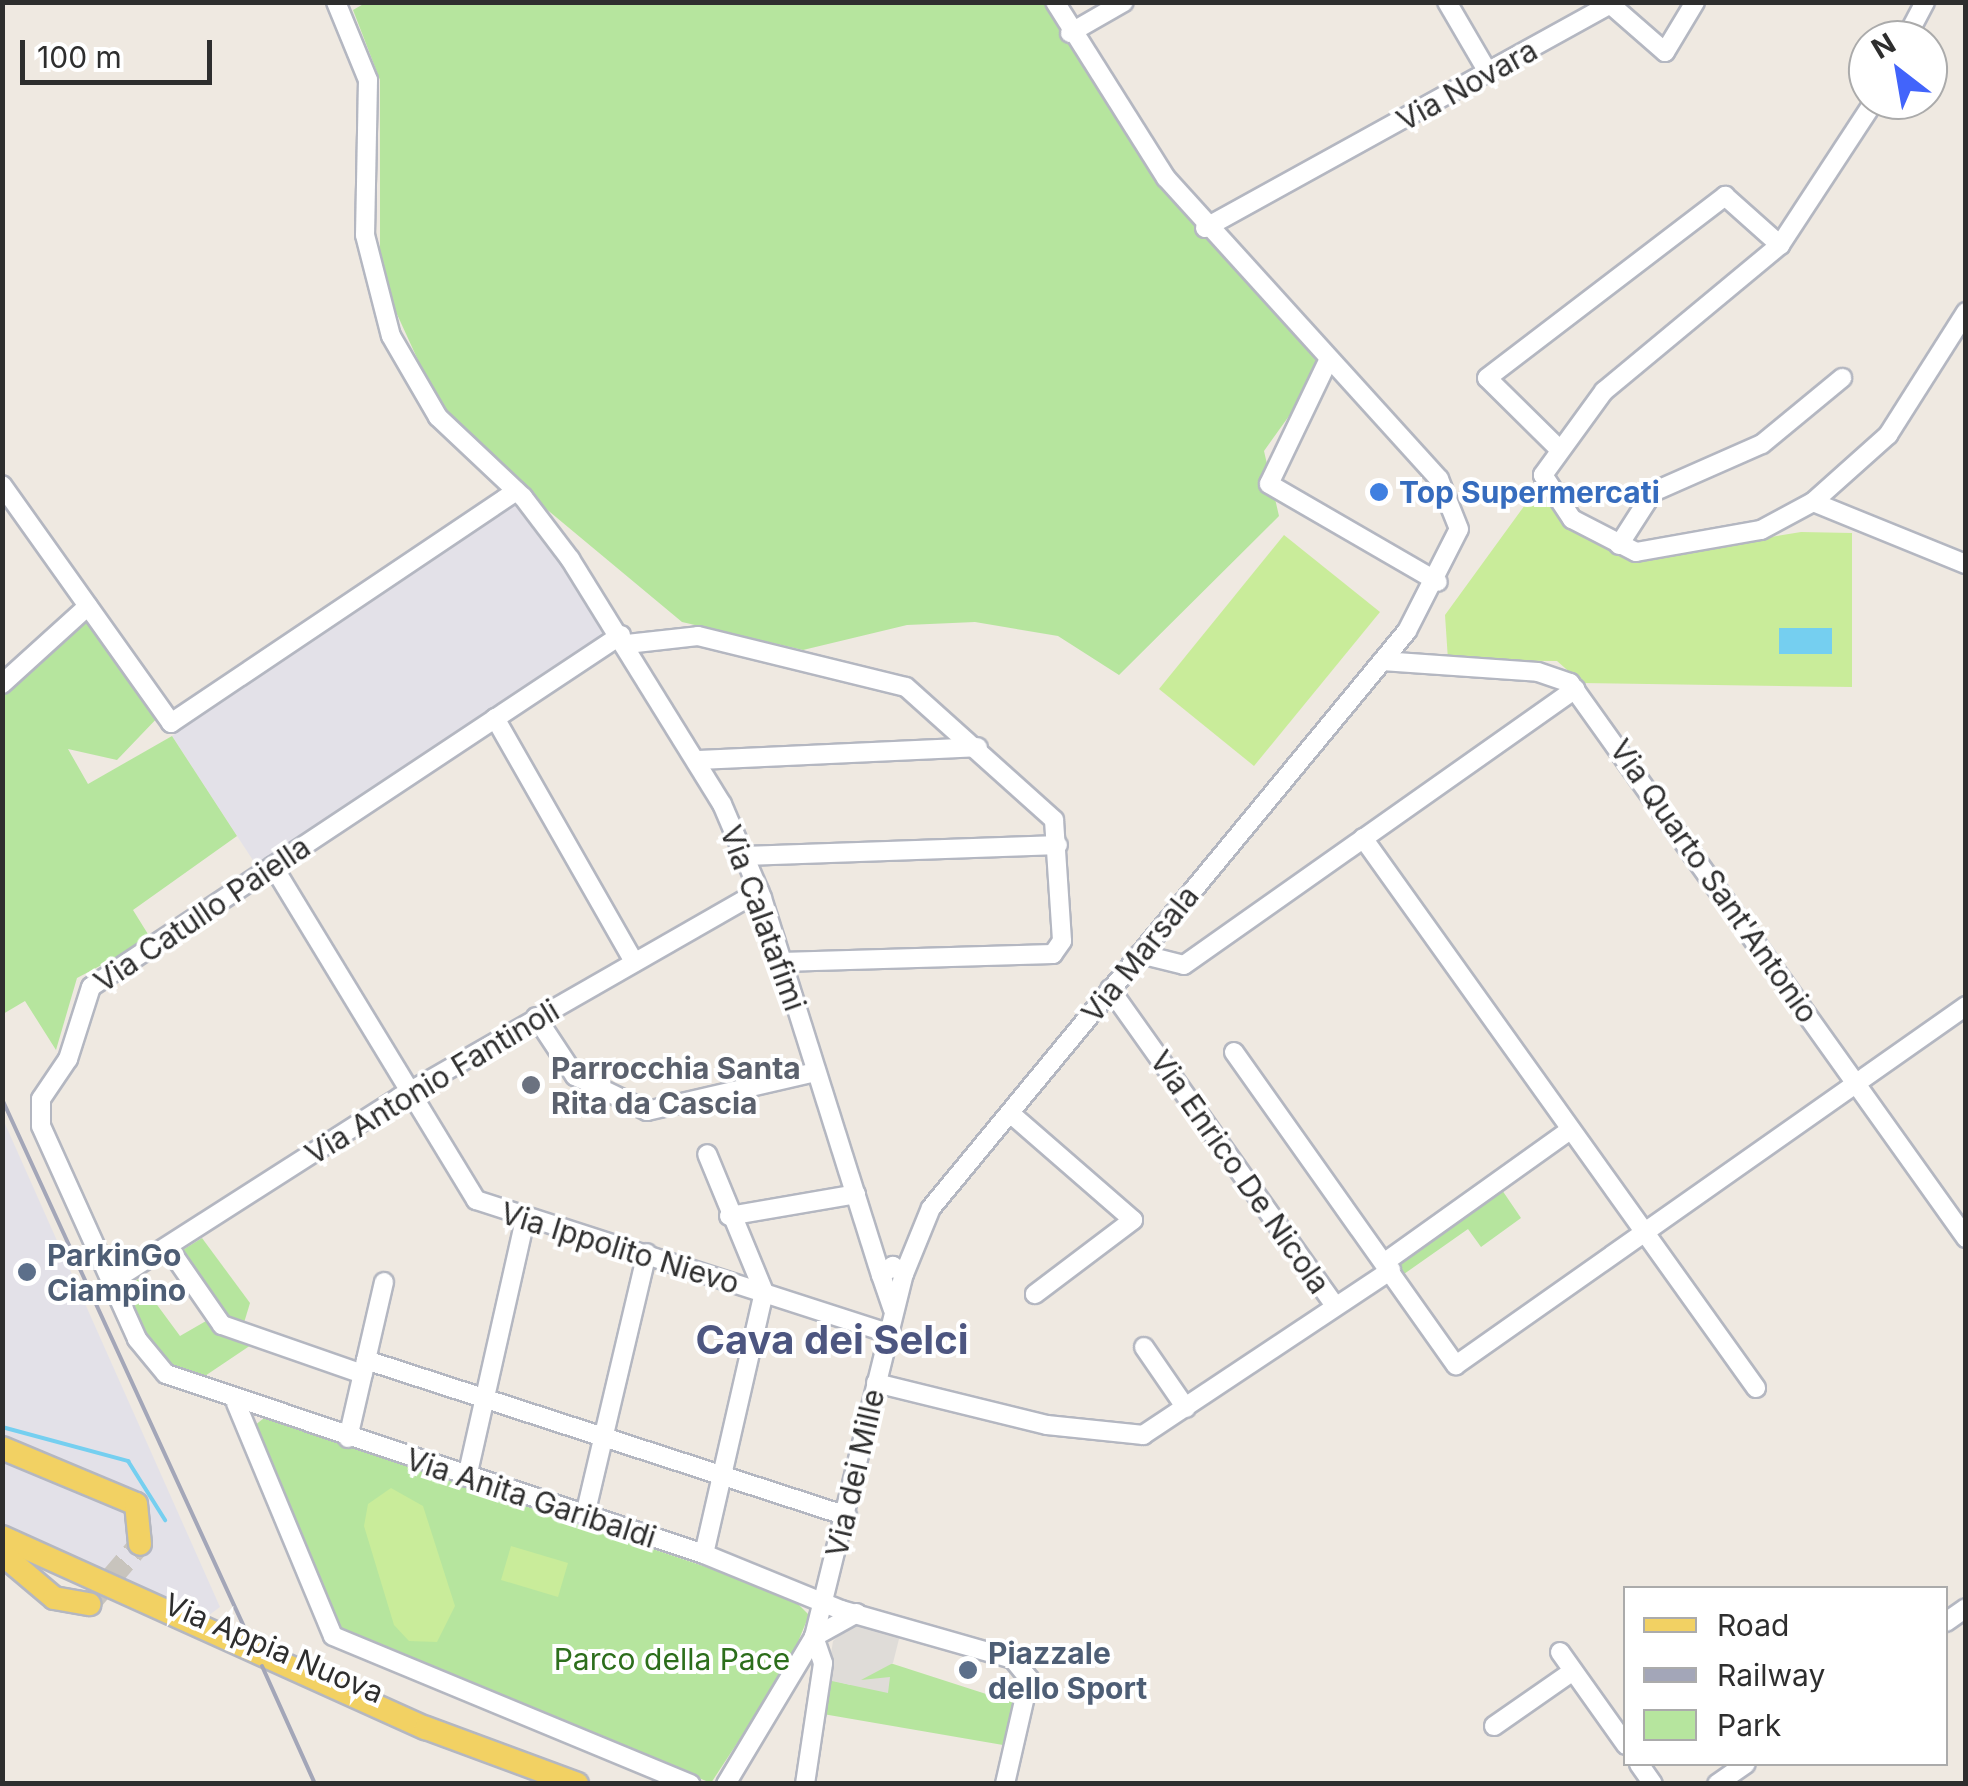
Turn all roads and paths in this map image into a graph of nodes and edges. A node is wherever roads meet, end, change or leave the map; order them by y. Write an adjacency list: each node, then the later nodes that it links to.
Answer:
1 (336, 2): 16 (street, Via Calatafimi)
2 (1055, 2): 6 (street, Via Marsala)
3 (1124, 2): 6 (street)
4 (1447, 2): 7 (street)
5 (1695, 2): 7 (street, Via Novara)
6 (1070, 33): 9 (street, Via Marsala)
7 (1488, 74): 9 (street, Via Novara)
8 (1862, 120): 10 (street)
9 (1206, 228): 12 (street, Via Marsala)
10 (1780, 245): 14 (street); 14 (street)
11 (1966, 312): 17 (street)
12 (1327, 363): 20 (street, Via Marsala); 20 (street)
13 (1842, 378): 18 (street)
14 (1557, 448): 18 (street)
15 (2, 486): 21 (street)
16 (516, 490): 21 (street); 22 (street, Via Calatafimi)
17 (1813, 502): 18 (street); 19 (street)
18 (1619, 545)
19 (1966, 564)
20 (1438, 582): 23 (street, Via Marsala)
21 (88, 606): 24 (street)
22 (624, 640): 26 (street, Via Catullo Paiella); 27 (street, Via Catullo Paiella); 28 (street, Via Calatafimi)
23 (1382, 662): 25 (street); 34 (street, Via Marsala)
24 (2, 684)
25 (1575, 688): 29 (street); 42 (street, Via Quarto Sant'Antonio)
26 (495, 718): 32 (street, Via Catullo Paiella); 35 (street)
27 (978, 746): 28 (street); 30 (street, Via Catullo Paiella)
28 (697, 760): 31 (street, Via Calatafimi)
29 (1363, 838): 34 (street); 45 (street)
30 (1058, 845): 31 (street); 36 (street)
31 (746, 856): 33 (street, Via Calatafimi)
32 (273, 866): 43 (street, Via Ippolito Nievo); 56 (street, Via Catullo Paiella)
33 (760, 891): 35 (street, Via Antonio Fantinoli); 36 (street, Via Calatafimi)
34 (1140, 954): 37 (street, Via Marsala)
35 (634, 962): 39 (street, Via Antonio Fantinoli)
36 (782, 962): 41 (street, Via Calatafimi)
37 (1110, 989): 44 (street, Via Marsala); 60 (street, Via Enrico De Nicola)
38 (1966, 1006): 42 (street)
39 (536, 1017): 41 (street); 43 (street, Via Antonio Fantinoli)
40 (1234, 1052): 54 (street)
41 (816, 1072): 47 (street, Via Calatafimi)
42 (1857, 1083): 50 (street); 51 (street, Via Quarto Sant'Antonio)
43 (409, 1092): 49 (street, Via Ippolito Nievo); 52 (street, Via Antonio Fantinoli)
44 (1010, 1113): 55 (street, Via Marsala); 59 (street)
45 (1570, 1130): 50 (street); 54 (street)
46 (707, 1154): 48 (street)
47 (856, 1194): 48 (street); 55 (street, Via Calatafimi)
48 (730, 1216): 58 (street)
49 (525, 1218): 53 (street, Via Ippolito Nievo); 66 (street)
50 (1643, 1234): 54 (street); 65 (street)
51 (1966, 1238)
52 (168, 1247): 56 (street, Via Antonio Fantinoli); 63 (street)
53 (646, 1253): 58 (street, Via Ippolito Nievo); 69 (street)
54 (1388, 1266): 60 (street)
55 (893, 1272): 61 (street, Via dei Mille)
56 (111, 1282): 67 (street, Via Catullo Paiella)
57 (384, 1282): 63 (street)
58 (764, 1292): 61 (street, Via Ippolito Nievo); 72 (street)
59 (1035, 1294)
60 (1334, 1304): 68 (street, Via Enrico De Nicola)
61 (888, 1333): 64 (street, Via dei Mille)
62 (1144, 1347): 68 (street)
63 (364, 1367): 66 (street); 70 (street)
64 (876, 1383): 68 (street, Via Enrico De Nicola); 75 (street, Via dei Mille)
65 (1756, 1388)
66 (484, 1398): 69 (street); 73 (street)
67 (236, 1403): 70 (street, Via Anita Garibaldi); 92 (street)
68 (1186, 1408)
69 (604, 1436): 72 (street); 74 (street)
70 (348, 1438): 73 (street, Via Anita Garibaldi)
71 (2, 1448): 78 (main road)
72 (724, 1475): 75 (street); 80 (street)
73 (467, 1476): 74 (street, Via Anita Garibaldi)
74 (585, 1515): 80 (street, Via Anita Garibaldi)
75 (847, 1516): 81 (street, Via dei Mille)
76 (2, 1524): 90 (main road, Via Appia Nuova)
77 (2, 1537): 90 (main road, Via Appia Nuova)
78 (140, 1544)
79 (2, 1554): 82 (main road)
80 (704, 1554): 81 (street, Via Anita Garibaldi)
81 (823, 1600): 83 (street); 84 (street, Via dei Mille)
82 (89, 1604)
83 (857, 1613): 84 (street); 95 (street)
84 (814, 1636): 93 (street, Via dei Mille); 94 (street, Via dei Mille)
85 (1560, 1652): 86 (street)
86 (1573, 1671): 87 (street); 88 (street)
87 (1494, 1726)
88 (1623, 1740)
89 (1743, 1766): 96 (street)
90 (546, 1772): 91 (main road, Via Appia Nuova)
91 (576, 1784)
92 (692, 1784)
93 (726, 1784)
94 (805, 1784)
95 (1005, 1784)
96 (1717, 1784)

